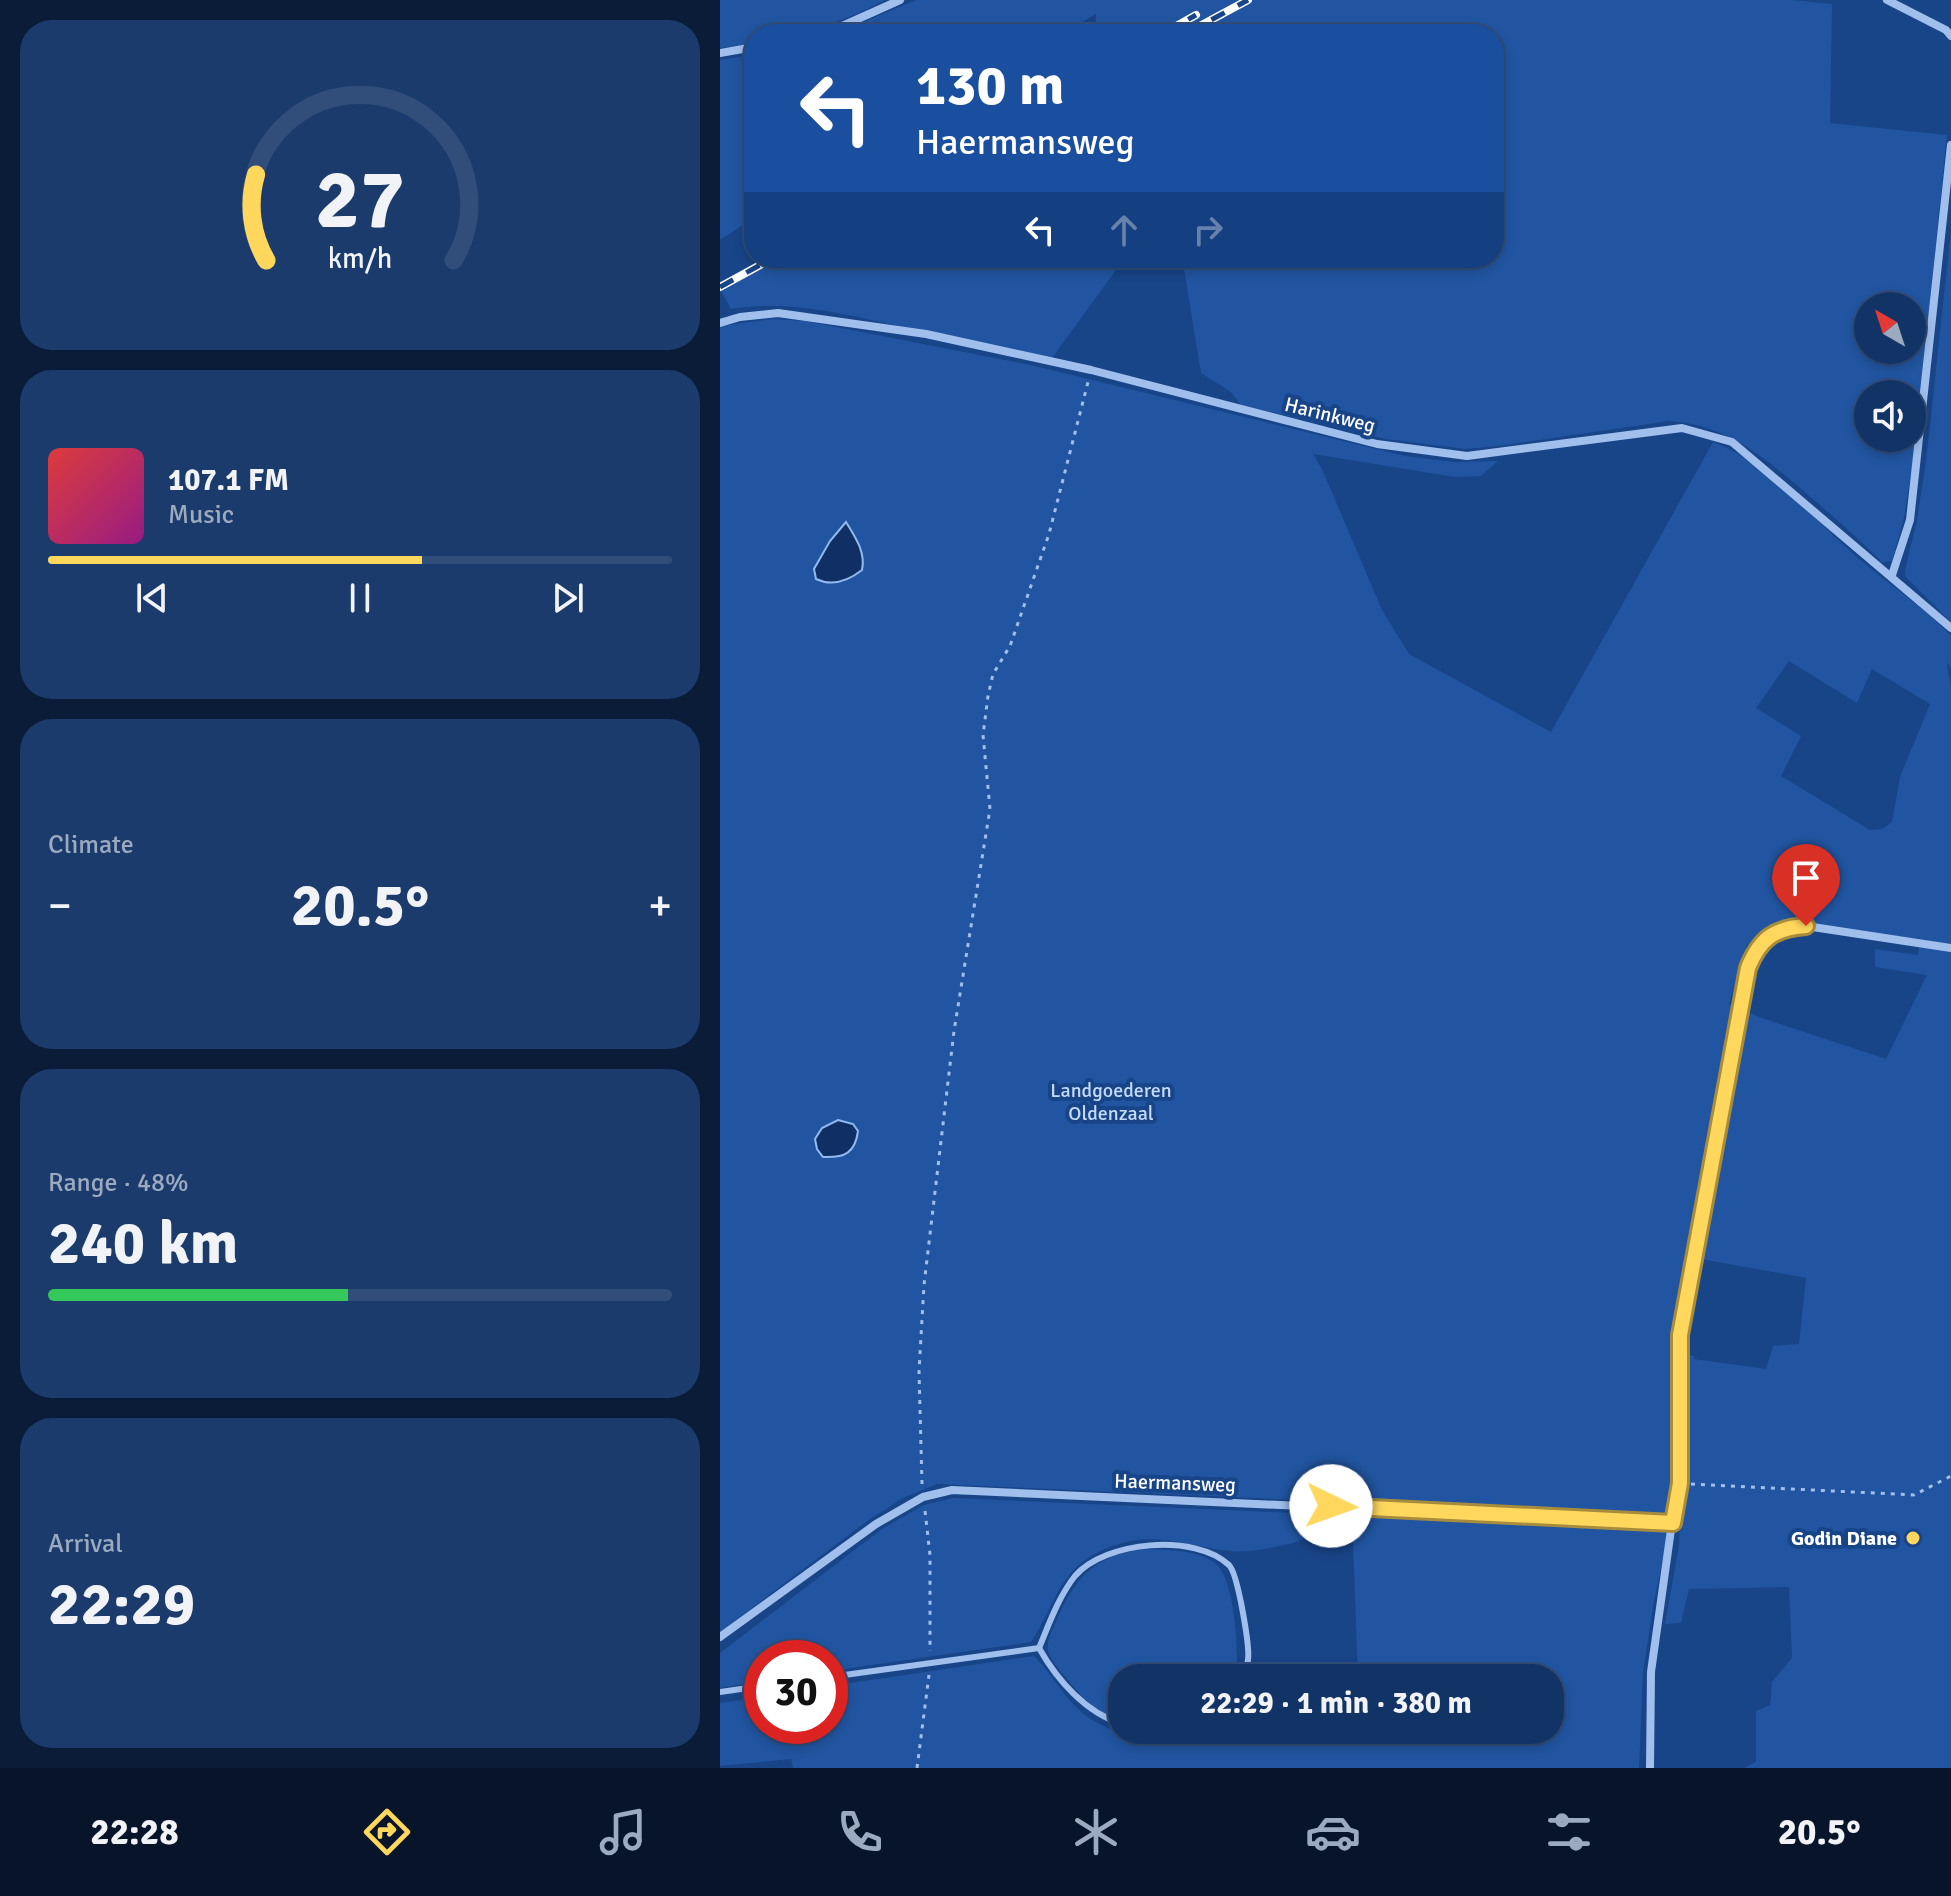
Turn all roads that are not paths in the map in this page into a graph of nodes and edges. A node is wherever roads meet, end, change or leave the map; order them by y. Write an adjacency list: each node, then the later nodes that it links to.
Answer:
1 (900, 0): 3 (street)
2 (1887, 0): 4 (street)
3 (847, 24)
4 (1951, 36)
5 (744, 49): 6 (street)
6 (720, 53)
7 (1951, 145): 9 (street)
8 (720, 323): 9 (street, Harinkweg)
9 (1892, 575): 10 (street, Harinkweg)
10 (1951, 628)
11 (1951, 948): 12 (street)
12 (1673, 1523): 13 (street, Haermansweg); 20 (street)
13 (720, 1637)
14 (1039, 1648): 15 (lane); 16 (lane); 19 (lane)
15 (1247, 1664)
16 (848, 1674)
17 (744, 1689): 18 (lane)
18 (720, 1692)
19 (1108, 1719)
20 (1650, 1768)

